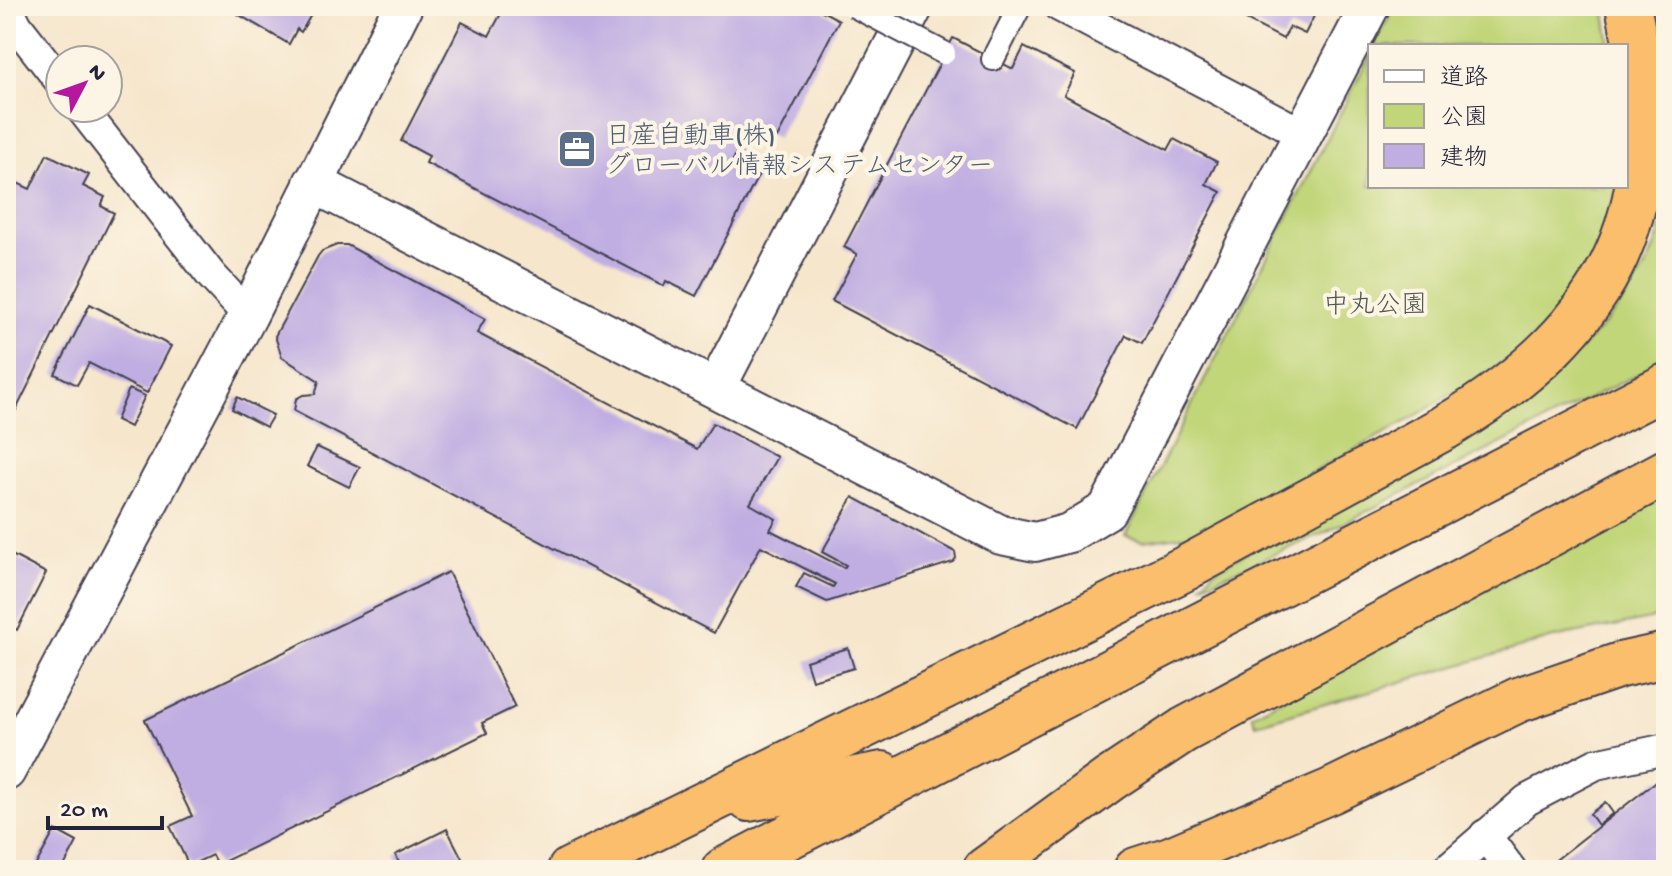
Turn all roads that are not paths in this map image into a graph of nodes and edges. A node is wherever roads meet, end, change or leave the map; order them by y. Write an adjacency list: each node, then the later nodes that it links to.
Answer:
1 (403, 6): 14 (street)
2 (854, 6): 9 (street, bridge)
3 (914, 6): 17 (street)
4 (1020, 6): 10 (street)
5 (1059, 6): 13 (street)
6 (1370, 6): 13 (street)
7 (1628, 6): 19 (highway)
8 (15, 22): 11 (street)
9 (944, 53)
10 (993, 59)
11 (44, 60)
12 (93, 124): 15 (street)
13 (1303, 134): 17 (street)
14 (313, 183): 15 (street); 17 (street)
15 (248, 315): 26 (street)
16 (1666, 386): 22 (highway)
17 (716, 388)
18 (1666, 472): 32 (highway)
19 (1186, 568): 22 (highway); 28 (highway)
20 (1666, 655): 23 (highway)
21 (1666, 680): 23 (highway)
22 (992, 731): 25 (highway)
23 (1447, 734): 27 (highway)
24 (1666, 749): 29 (street)
25 (932, 764): 28 (highway); 31 (highway)
26 (6, 771)
27 (1331, 791): 33 (highway); 34 (highway)
28 (690, 811): 30 (highway)
29 (1485, 835): 35 (street); 36 (street)
30 (570, 870)
31 (724, 870)
32 (985, 870)
33 (1136, 870)
34 (1203, 870)
35 (1446, 870)
36 (1511, 870)

